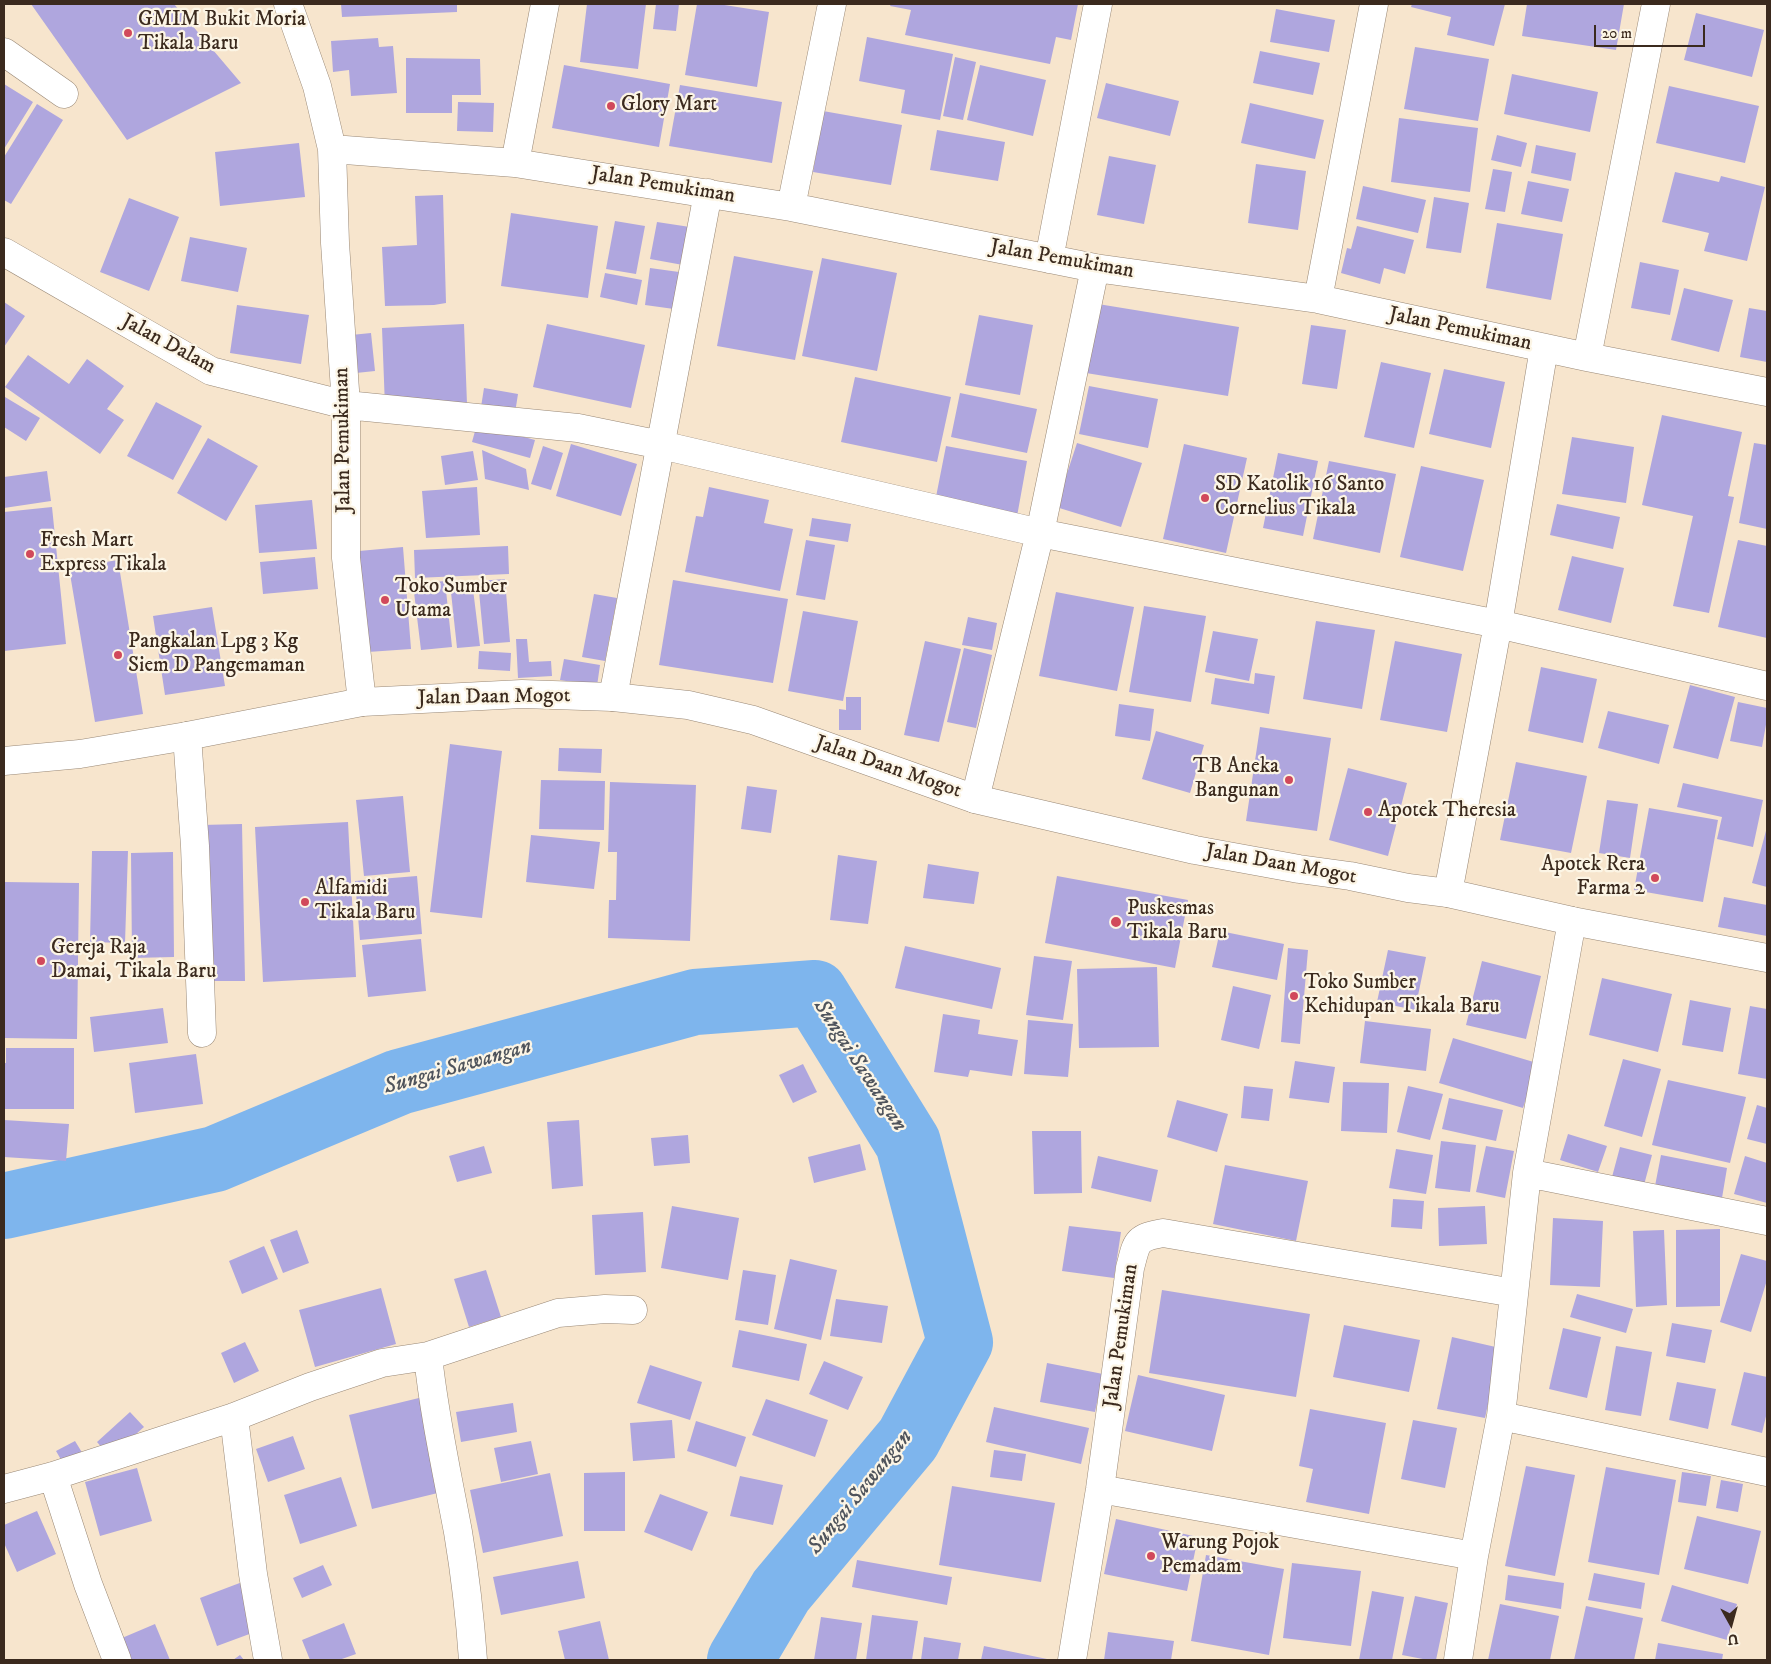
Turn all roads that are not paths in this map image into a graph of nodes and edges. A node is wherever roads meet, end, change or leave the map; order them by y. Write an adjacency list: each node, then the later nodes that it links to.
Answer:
1 (288, 4): 9 (street, Jalan Pemukiman)
2 (545, 4): 10 (street)
3 (832, 4): 12 (street)
4 (1098, 4): 14 (street)
5 (1374, 4): 16 (street)
6 (1656, 4): 18 (street)
7 (4, 52): 8 (street)
8 (64, 94)
9 (332, 149): 10 (street, Jalan Pemukiman); 20 (street, Jalan Pemukiman)
10 (514, 163): 11 (street, Jalan Pemukiman)
11 (708, 193): 12 (street, Jalan Pemukiman); 21 (street)
12 (791, 207): 14 (street, Jalan Pemukiman)
13 (4, 252): 20 (street, Jalan Dalam)
14 (1048, 259): 15 (street, Jalan Pemukiman)
15 (1095, 268): 16 (street, Jalan Pemukiman); 22 (street)
16 (1318, 299): 17 (street, Jalan Pemukiman)
17 (1544, 348): 18 (street, Jalan Pemukiman); 23 (street)
18 (1587, 357): 19 (street, Jalan Pemukiman)
19 (1767, 392)
20 (346, 405): 21 (street, Jalan Dalam); 26 (street, Jalan Pemukiman)
21 (661, 445): 22 (street, Jalan Dalam); 25 (street)
22 (1040, 534): 23 (street, Jalan Dalam); 29 (street)
23 (1498, 624): 24 (street, Jalan Dalam); 30 (street)
24 (1767, 686)
25 (613, 697): 26 (street, Jalan Daan Mogot); 29 (street, Jalan Daan Mogot)
26 (362, 702): 27 (street, Jalan Daan Mogot)
27 (187, 736): 28 (street, Jalan Daan Mogot); 33 (street)
28 (4, 762)
29 (975, 799): 30 (street, Jalan Daan Mogot)
30 (1448, 893): 31 (street, Jalan Daan Mogot)
31 (1572, 921): 32 (street, Jalan Daan Mogot); 34 (street)
32 (1767, 958)
33 (202, 1033)
34 (1527, 1173): 35 (street); 36 (street)
35 (1767, 1221)
36 (1514, 1293): 39 (street); 43 (street, Jalan Pemukiman)
37 (633, 1310): 38 (street)
38 (428, 1356): 40 (street); 48 (street)
39 (1501, 1416): 41 (street); 45 (street)
40 (234, 1418): 42 (street); 47 (street)
41 (1767, 1472)
42 (53, 1476): 44 (street); 46 (street)
43 (1100, 1488): 45 (street); 49 (street, Jalan Pemukiman)
44 (4, 1489)
45 (1474, 1556): 50 (street)
46 (117, 1660)
47 (268, 1660)
48 (473, 1660)
49 (1072, 1660)
50 (1458, 1660)

